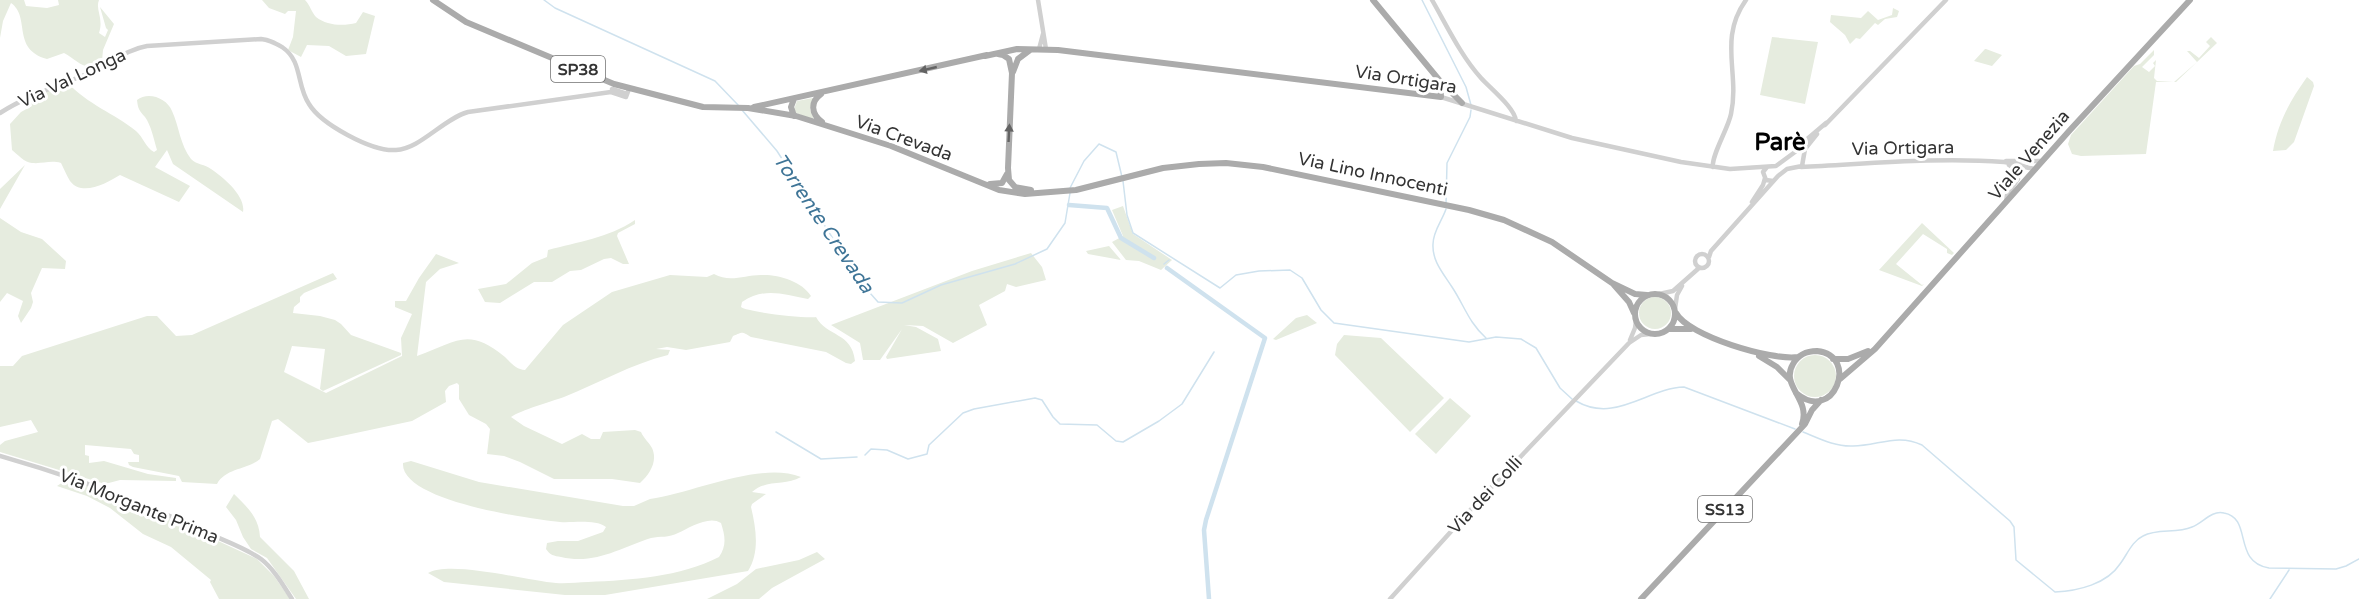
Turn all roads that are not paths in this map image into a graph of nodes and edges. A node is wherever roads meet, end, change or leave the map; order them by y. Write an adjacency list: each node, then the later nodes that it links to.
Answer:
1 (433, 0): 13 (main road, Via Crevada / SP38)
2 (1038, 0): 8 (street)
3 (1373, 0): 12 (main road)
4 (1432, 0): 22 (street)
5 (1746, 0): 26 (street)
6 (1946, 0): 23 (street)
7 (2190, 0): 29 (main road, Viale Venezia)
8 (1040, 49): 9 (main road, Via Crevada); 10 (main road, Via Crevada); 11 (main road)
9 (1090, 53): 16 (main road, Via Ortigara)
10 (985, 56): 11 (main road, Via Crevada); 15 (main road, Via Crevada, one-way to 15)
11 (1012, 74): 36 (main road, one-way to 11)
12 (1440, 81): 14 (main road); 16 (main road)
13 (612, 88): 19 (main road, Via Crevada / SP38); 20 (street, Via Val Longa)
14 (1447, 89): 16 (main road); 18 (main road)
15 (827, 92): 17 (main road, Via Crevada); 24 (main road)
16 (1442, 98): 18 (street, Via Ortigara)
17 (794, 99): 19 (main road, Via Crevada); 21 (main road)
18 (1464, 104): 22 (street, Via Ortigara)
19 (748, 108): 21 (main road, Via Crevada)
20 (0, 113)
21 (794, 116): 24 (main road, Via Crevada)
22 (1516, 121): 31 (street, Via Ortigara)
23 (1826, 123): 25 (street); 28 (street)
24 (828, 127): 40 (main road, Via Crevada)
25 (1796, 152): 27 (street); 28 (street)
26 (1715, 154): 31 (street); 33 (street)
27 (1789, 158): 34 (street); 35 (street)
28 (1803, 158): 32 (street); 35 (street)
29 (2042, 161): 30 (street); 38 (main road, Viale Venezia)
30 (1995, 162): 32 (street, Via Ortigara); 38 (street); 44 (street)
31 (1703, 165): 33 (street, Via Ortigara)
32 (1812, 165): 35 (street, Via Ortigara)
33 (1713, 167): 37 (street, Via Ortigara)
34 (1770, 167): 37 (street, Via Ortigara); 39 (street); 41 (street)
35 (1796, 167): 41 (street)
36 (1008, 168): 40 (main road); 43 (main road, Via Crevada)
37 (1747, 169): 39 (street, Via Ortigara)
38 (2036, 169): 44 (main road, Viale Venezia)
39 (1764, 177): 41 (street, Via Ortigara); 45 (street)
40 (969, 178): 43 (main road, Via Crevada)
41 (1776, 179): 45 (street)
42 (1111, 182): 43 (main road, Via Crevada); 48 (main road, Via Lino Innocenti)
43 (1049, 192)
44 (2006, 205): 57 (main road, Viale Venezia / SS13)
45 (1748, 209): 46 (street)
46 (1707, 256): 47 (street); 47 (street)
47 (1697, 267): 49 (street)
48 (1612, 283): 51 (main road, Via Lino Innocenti); 53 (main road, Via Lino Innocenti)
49 (1684, 283): 50 (street); 52 (street)
50 (1659, 294): 51 (main road); 52 (main road)
51 (1647, 295): 53 (main road)
52 (1675, 311): 55 (main road); 56 (main road)
53 (1634, 313): 54 (main road)
54 (1636, 321): 58 (main road); 59 (street)
55 (1669, 329): 56 (main road); 58 (main road)
56 (1695, 330): 60 (main road)
57 (1891, 330): 62 (main road, Viale Venezia / SS13); 63 (main road, Viale Venezia / SS13)
58 (1650, 334): 59 (street)
59 (1629, 343): 69 (street, Via dei Colli)
60 (1756, 354): 61 (main road); 64 (main road)
61 (1798, 357): 62 (main road, Viale Venezia / SS13); 64 (main road)
62 (1833, 359): 63 (main road)
63 (1840, 379): 66 (main road, Viale Venezia / SS13)
64 (1790, 380): 65 (main road)
65 (1796, 393): 66 (main road); 67 (main road)
66 (1821, 400): 67 (main road, Viale Venezia / SS13)
67 (1801, 428): 73 (main road, SS13)
68 (0, 456): 70 (street, Via Morgante Prima)
69 (1401, 587): 71 (street, Via dei Colli); 72 (street, Via dei Colli)
70 (292, 599)
71 (1390, 599)
72 (1396, 599)
73 (1641, 599)

